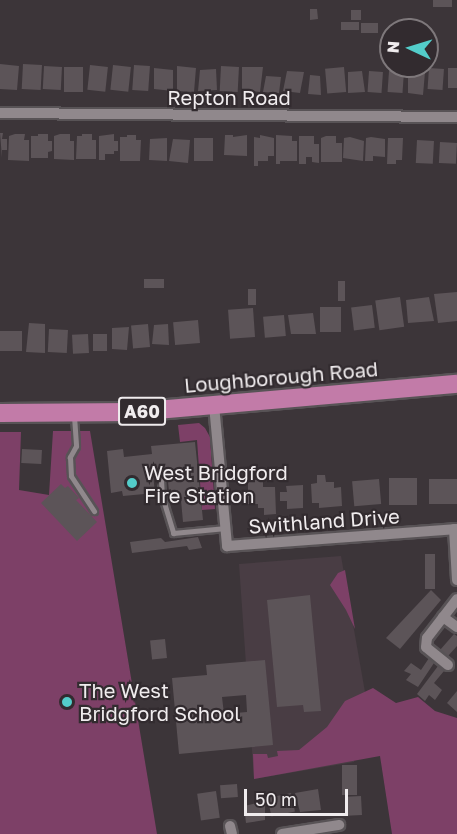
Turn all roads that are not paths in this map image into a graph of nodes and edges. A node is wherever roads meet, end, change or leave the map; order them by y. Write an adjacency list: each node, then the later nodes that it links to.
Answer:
1 (0, 114): 2 (street, Repton Road)
2 (457, 117)
3 (457, 384): 4 (main road, Loughborough Road / A60)
4 (214, 405): 6 (main road, Loughborough Road / A60); 9 (street, Swithland Drive)
5 (0, 413): 6 (main road, Loughborough Road / A60)
6 (74, 414): 8 (lane)
7 (161, 479): 9 (lane)
8 (94, 511)
9 (226, 528): 10 (street, Swithland Drive)
10 (455, 529): 11 (street)
11 (457, 580)
12 (457, 599): 13 (street)
13 (444, 617): 14 (street); 15 (street)
14 (457, 627)
15 (447, 665)
16 (339, 825): 17 (street)
17 (316, 831): 18 (street)
18 (282, 834)

